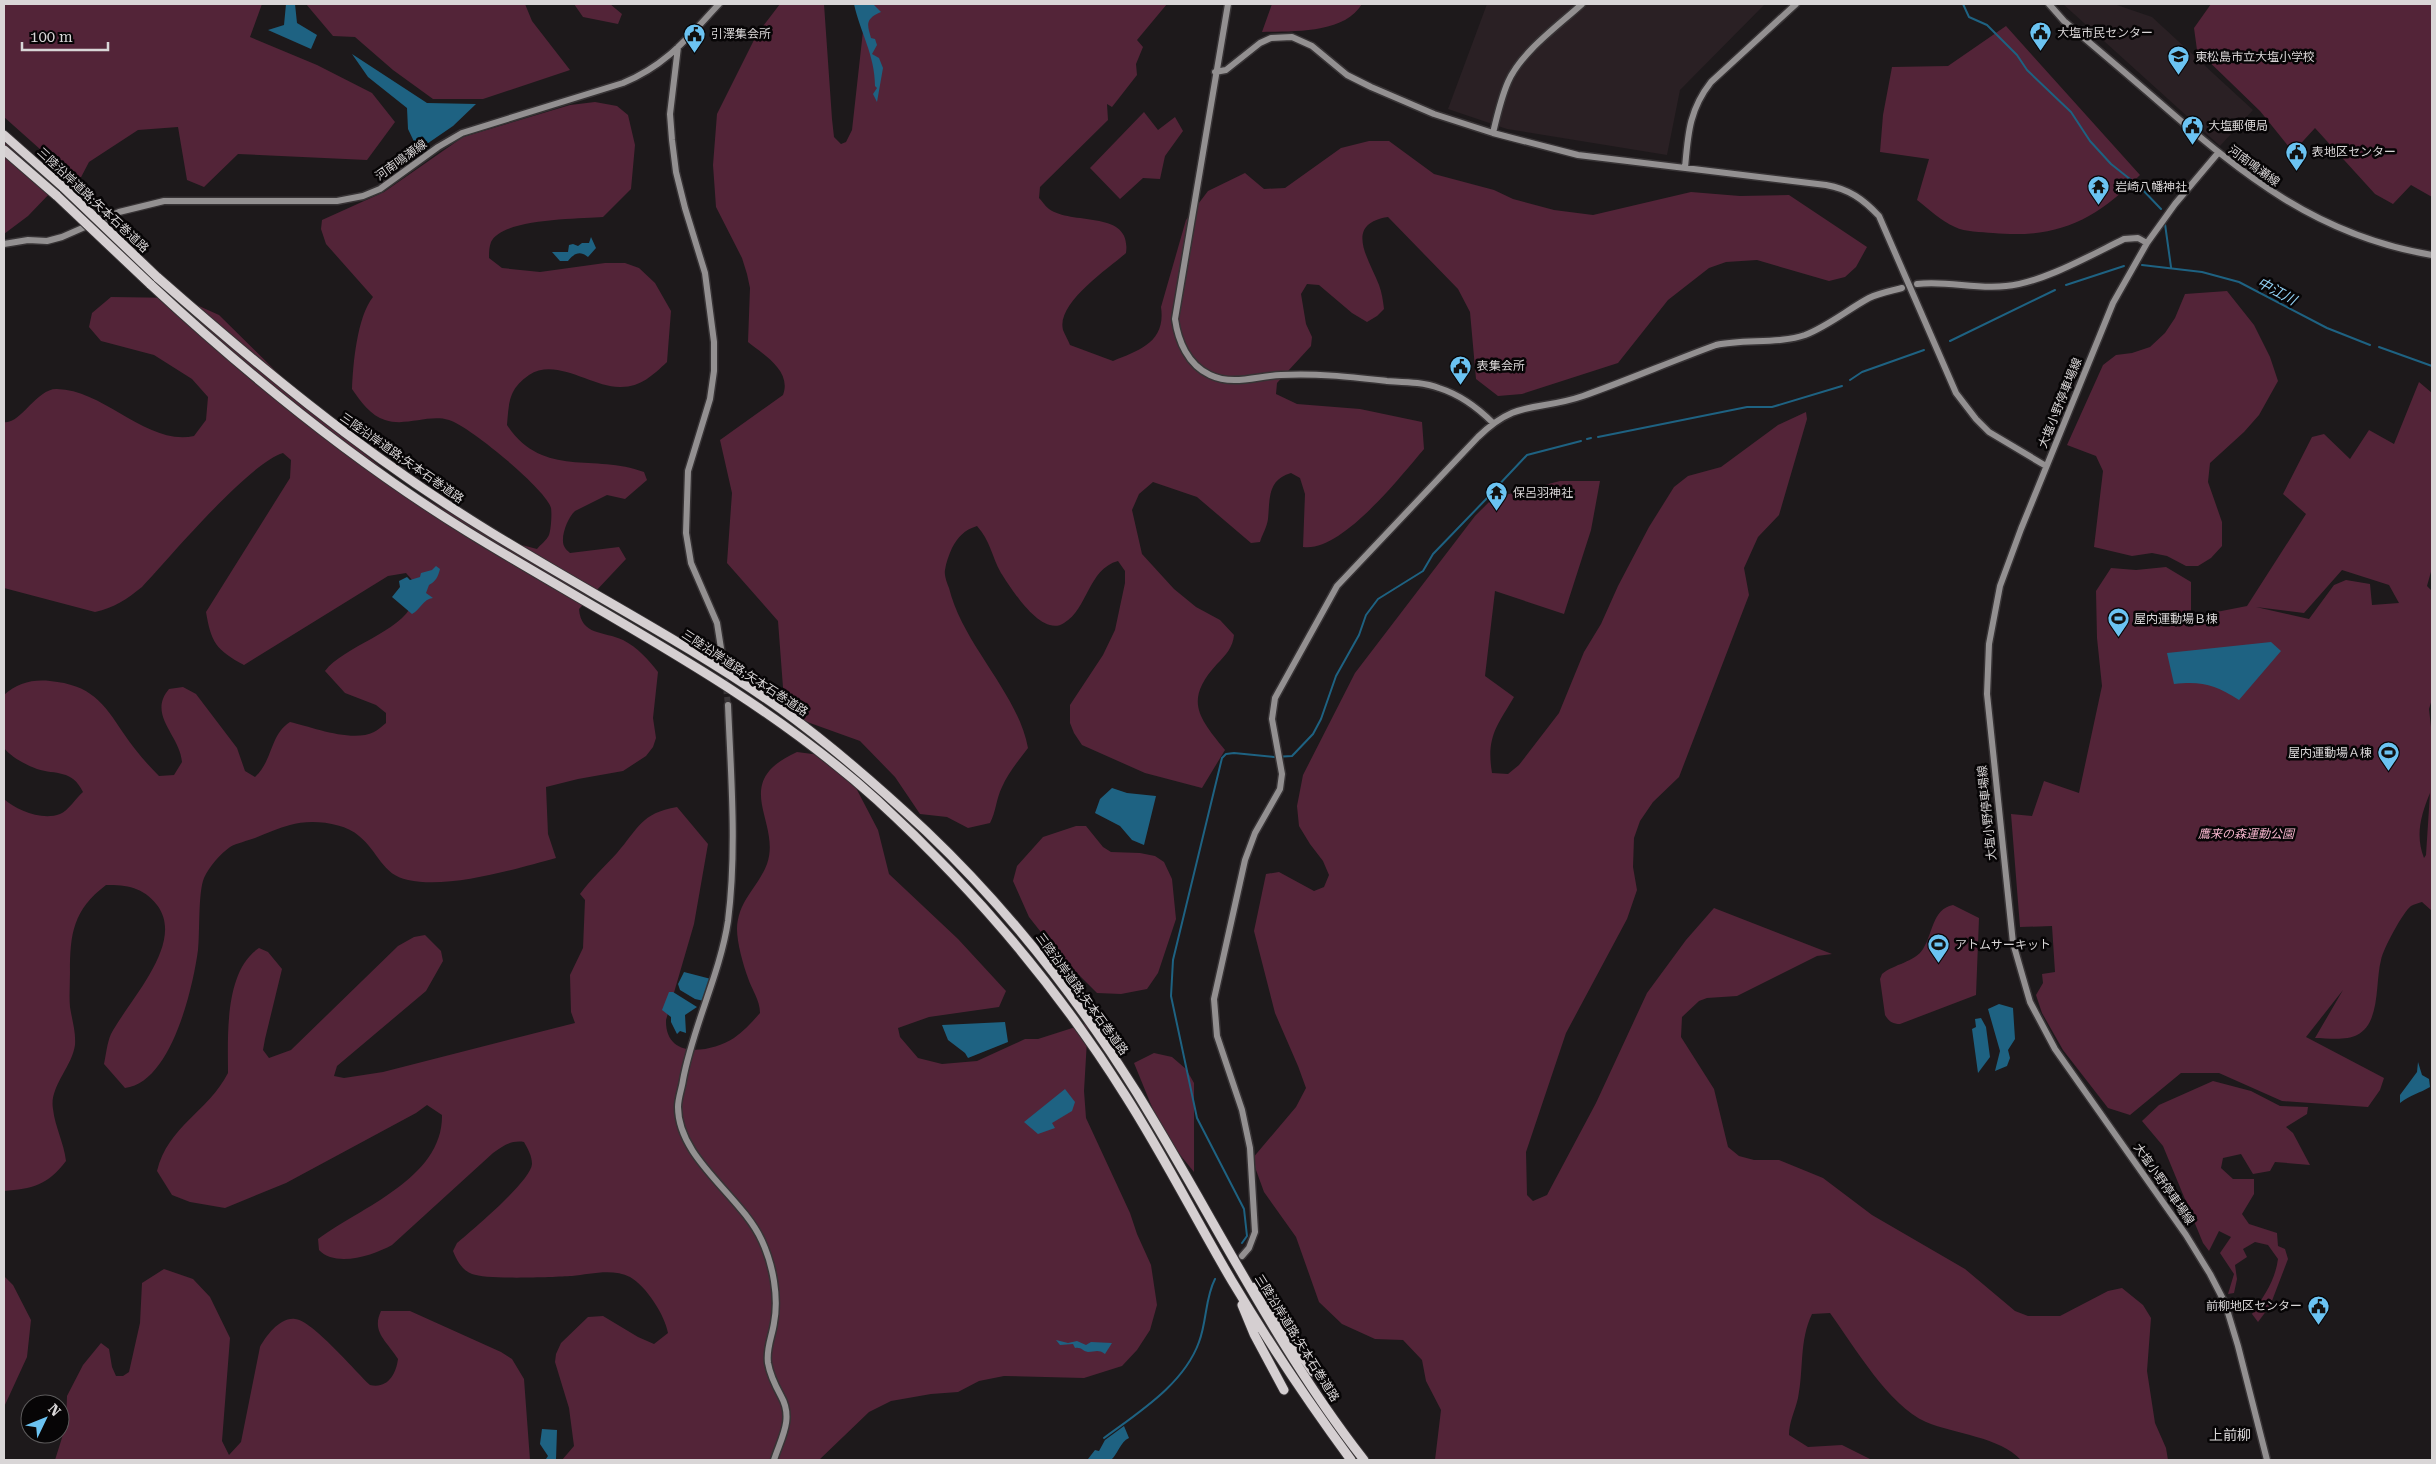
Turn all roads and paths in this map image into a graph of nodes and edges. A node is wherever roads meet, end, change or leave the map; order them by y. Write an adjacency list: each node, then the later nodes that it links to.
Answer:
1 (719, 4): 6 (street, 河南鳴瀬線)
2 (1228, 4): 7 (street)
3 (1582, 4): 8 (street)
4 (1796, 4): 12 (street)
5 (2049, 4): 11 (street, 河南鳴瀬線)
6 (678, 48): 14 (street, 河南鳴瀬線); 20 (street)
7 (1215, 72): 8 (street); 18 (street)
8 (1492, 133): 12 (street)
9 (4, 136): 22 (highway, 三陸沿岸道路;矢本石巻道路, bridge)
10 (4, 150): 24 (highway, 三陸沿岸道路;矢本石巻道路, bridge)
11 (2218, 154): 13 (street, 大塩小野停車場線); 15 (street, 河南鳴瀬線)
12 (1685, 168): 19 (street)
13 (2146, 243): 16 (street); 19 (street, 大塩小野停車場線)
14 (4, 244)
15 (2432, 255)
16 (1917, 284)
17 (1902, 288): 18 (street)
18 (1493, 423): 23 (street)
19 (2046, 466): 30 (street, 大塩小野停車場線)
20 (723, 661)
21 (728, 705): 27 (street)
22 (1199, 1201): 25 (highway); 29 (highway, 三陸沿岸道路;矢本石巻道路)
23 (1242, 1256)
24 (1232, 1282): 26 (highway); 28 (highway, 三陸沿岸道路;矢本石巻道路)
25 (1313, 1372)
26 (1284, 1390)
27 (774, 1460)
28 (1351, 1460)
29 (1364, 1460)
30 (2267, 1460)

